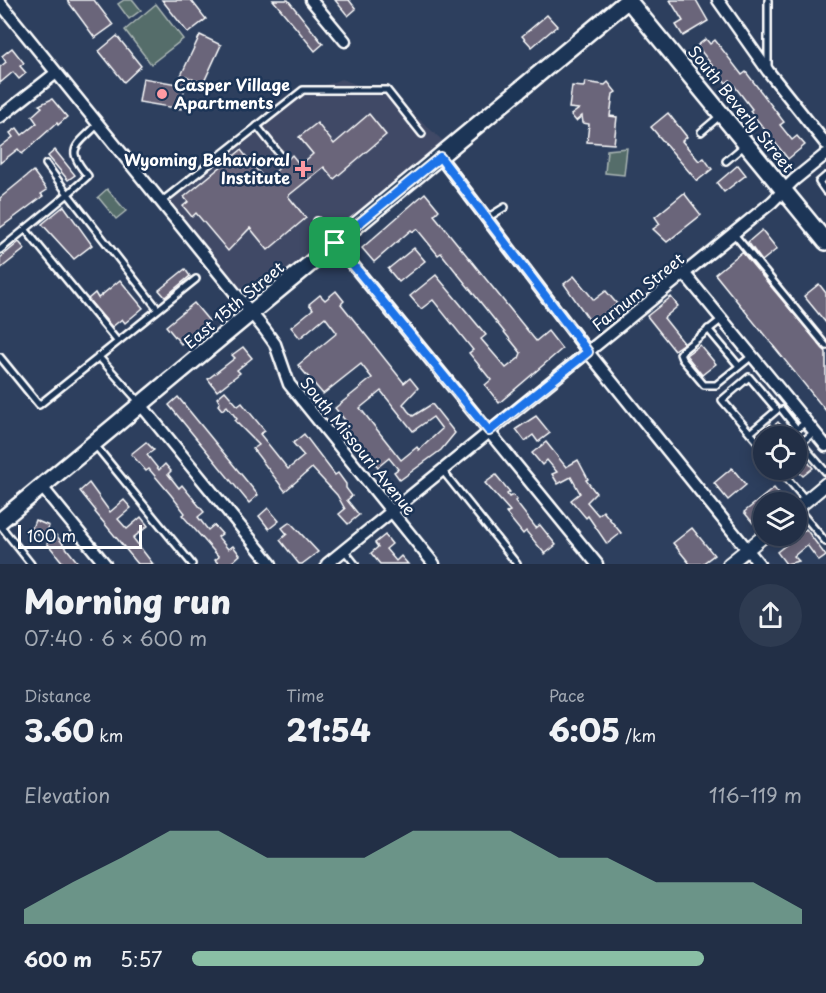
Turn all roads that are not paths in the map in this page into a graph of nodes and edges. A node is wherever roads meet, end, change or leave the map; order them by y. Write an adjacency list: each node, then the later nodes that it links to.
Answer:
1 (311, 0): 6 (street)
2 (628, 0): 9 (main road, South Beverly Street); 19 (main road, East 15th Street)
3 (718, 0): 7 (street)
4 (768, 0): 7 (lane)
5 (0, 3): 8 (street, South Missouri Avenue)
6 (345, 42)
7 (768, 71): 16 (street)
8 (56, 73): 10 (street); 11 (street, South Missouri Avenue)
9 (722, 114): 13 (lane); 15 (main road, South Beverly Street)
10 (0, 117)
11 (98, 124): 25 (lane); 26 (street, South Missouri Avenue)
12 (257, 126): 14 (lane); 18 (lane); 26 (lane)
13 (701, 132)
14 (422, 134)
15 (747, 144): 20 (lane); 23 (main road, South Beverly Street)
16 (826, 144)
17 (826, 154): 23 (street, Farnum Street)
18 (281, 156)
19 (440, 157): 28 (street); 33 (main road, East 15th Street)
20 (726, 161)
21 (46, 164): 25 (lane)
22 (826, 176): 24 (lane)
23 (784, 190): 31 (street, Farnum Street); 32 (main road, South Beverly Street)
24 (826, 192)
25 (68, 194): 30 (lane); 37 (lane)
26 (160, 202): 38 (street, South Missouri Avenue)
27 (505, 207): 28 (lane)
28 (486, 219): 43 (street)
29 (317, 221): 33 (lane)
30 (25, 229): 34 (lane); 41 (lane)
31 (734, 233): 35 (street, Farnum Street); 42 (lane)
32 (826, 242)
33 (335, 243): 38 (main road, East 15th Street); 50 (street)
34 (0, 250)
35 (684, 273): 39 (street); 43 (street, Farnum Street)
36 (196, 279): 37 (lane)
37 (157, 308): 41 (lane)
38 (251, 313): 48 (main road, East 15th Street); 61 (street, South Missouri Avenue)
39 (722, 319): 40 (lane); 45 (street)
40 (708, 329): 47 (lane); 47 (lane)
41 (117, 340): 44 (lane)
42 (826, 346)
43 (588, 352): 50 (street, Farnum Street); 66 (street)
44 (98, 356): 46 (lane); 48 (lane)
45 (752, 356): 47 (lane); 49 (street)
46 (0, 357)
47 (738, 366)
48 (141, 405): 54 (main road, East 15th Street); 68 (street)
49 (783, 408): 51 (street); 52 (lane); 52 (lane)
50 (489, 431): 56 (street, Farnum Street); 76 (street)
51 (814, 432): 55 (street); 57 (lane)
52 (750, 433): 53 (lane)
53 (753, 436)
54 (94, 444): 59 (main road, East 15th Street); 71 (lane)
55 (826, 446)
56 (442, 470): 61 (street, Farnum Street); 75 (lane)
57 (826, 472)
58 (826, 484): 60 (street)
59 (42, 487): 63 (main road, East 15th Street); 70 (street)
60 (807, 500)
61 (392, 512): 67 (street, Farnum Street); 74 (street, South Missouri Avenue)
62 (807, 516): 64 (lane)
63 (0, 523): 69 (lane)
64 (826, 542)
65 (753, 544): 66 (street)
66 (747, 549): 77 (street); 78 (street)
67 (344, 550): 72 (street, Farnum Street); 73 (lane)
68 (265, 562)
69 (31, 564)
70 (105, 564)
71 (192, 564)
72 (327, 564)
73 (355, 564)
74 (434, 564)
75 (517, 564)
76 (597, 564)
77 (729, 564)
78 (759, 564)

